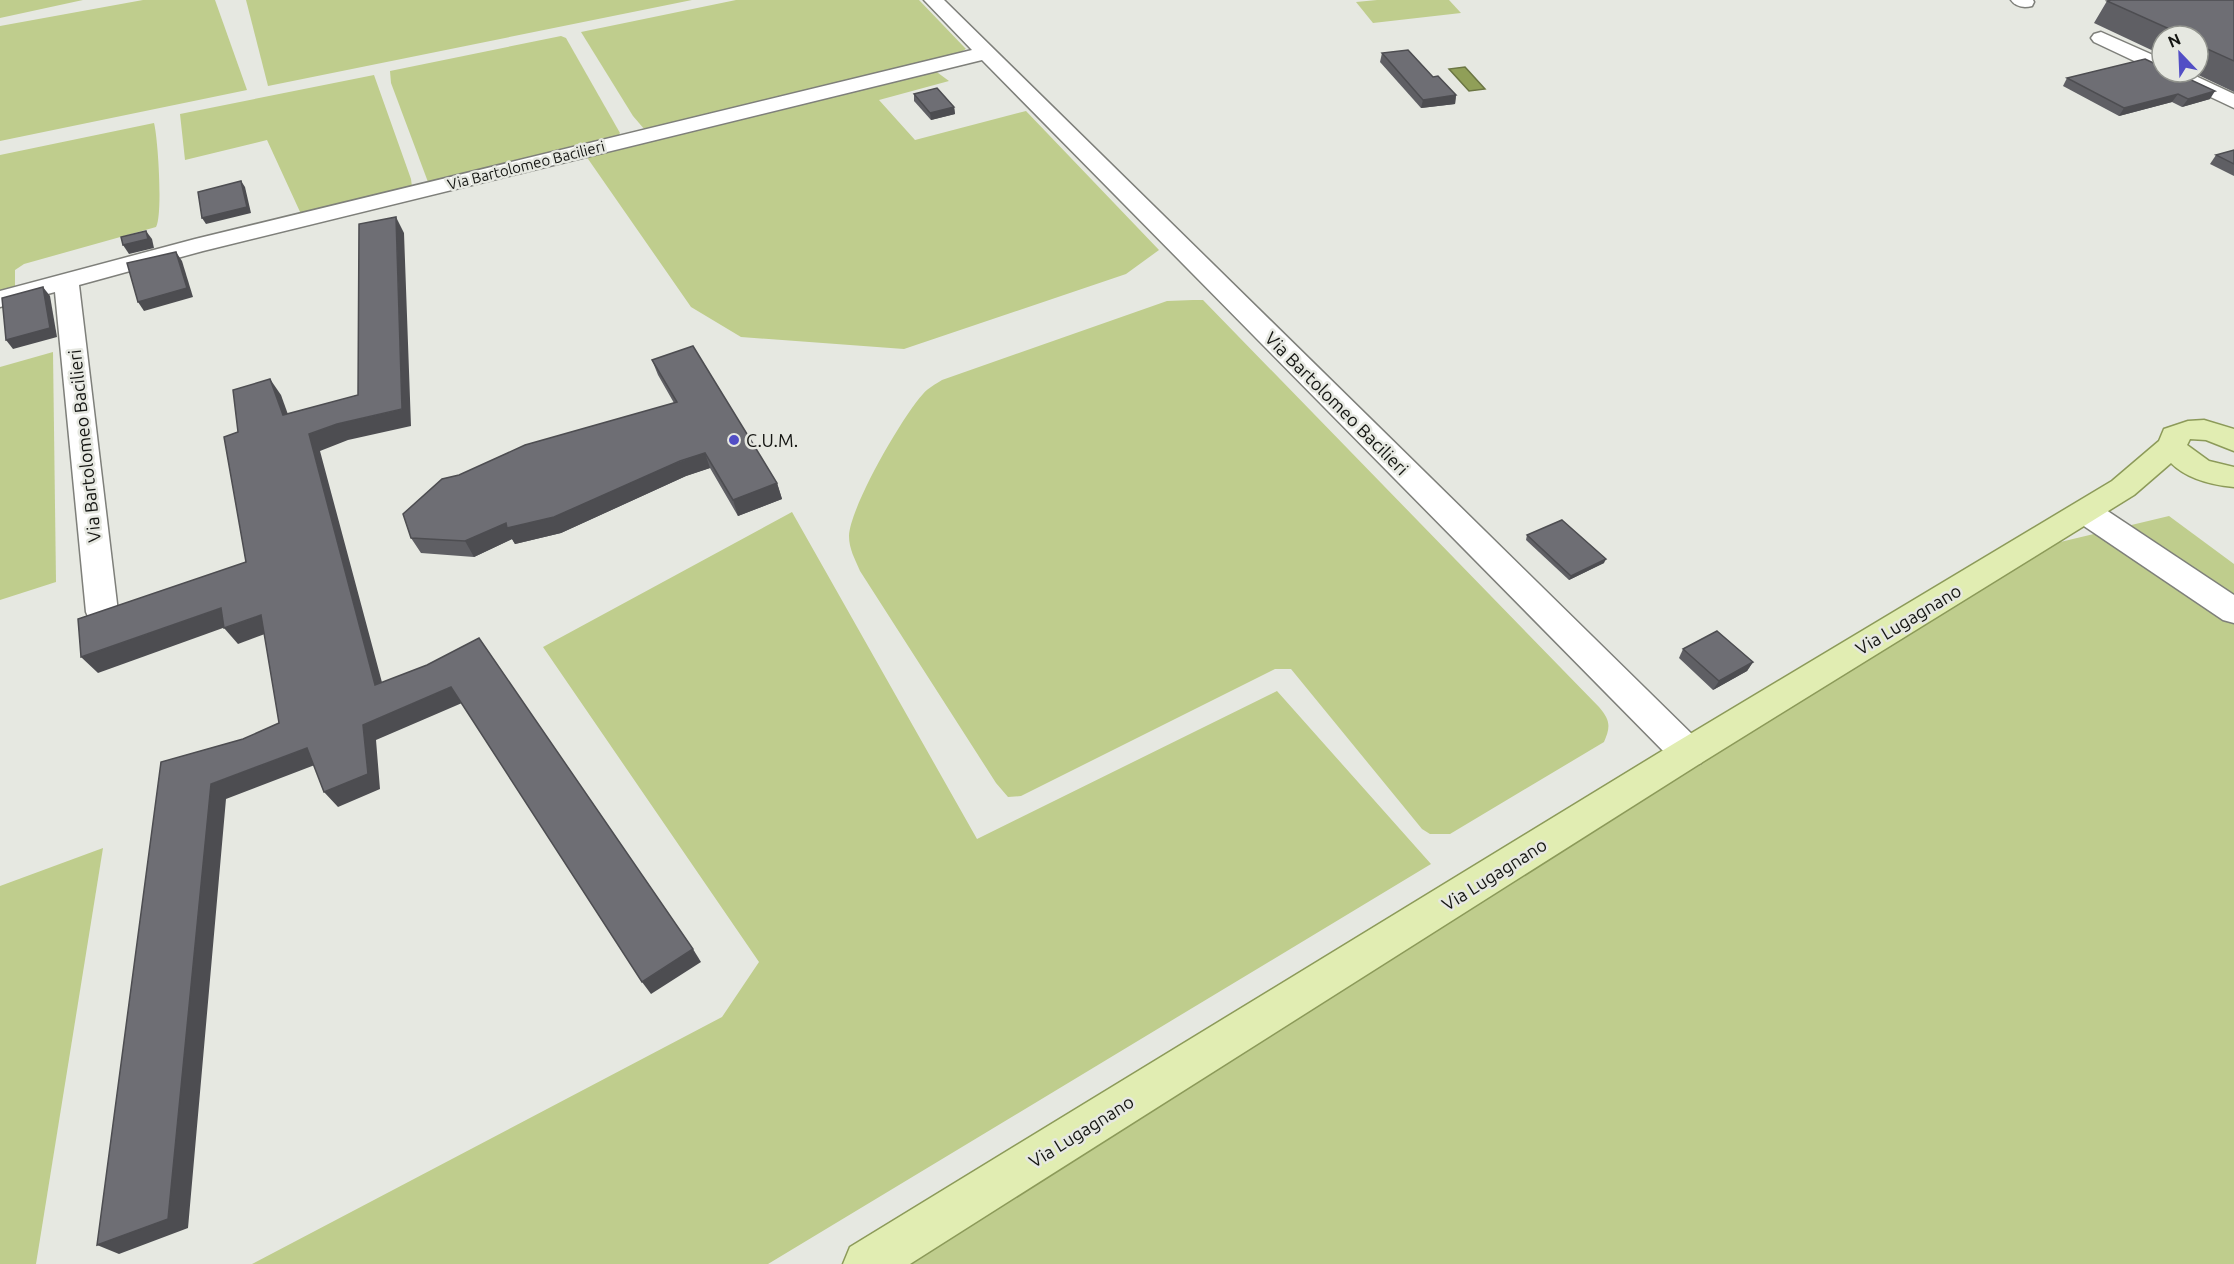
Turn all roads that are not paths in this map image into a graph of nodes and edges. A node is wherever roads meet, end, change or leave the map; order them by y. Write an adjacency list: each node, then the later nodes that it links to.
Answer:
1 (933, 0): 3 (street, Via Bartolomeo Bacilieri)
2 (2101, 38): 4 (street)
3 (986, 52): 7 (street, Via Bartolomeo Bacilieri); 17 (street, Via Bartolomeo Bacilieri)
4 (2150, 62)
5 (2197, 84): 6 (street)
6 (2234, 102)
7 (66, 280): 8 (street, Via Bartolomeo Bacilieri); 16 (street, Via Bartolomeo Bacilieri)
8 (0, 300)
9 (2234, 412): 10 (main road, Via Lugagnano)
10 (2184, 437): 11 (main road); 12 (main road, Via Lugagnano); 13 (main road, Via Lugagnano)
11 (2234, 441)
12 (2220, 474): 13 (main road, Via Lugagnano)
13 (2123, 488): 14 (main road, Via Lugagnano)
14 (2086, 512): 15 (street); 17 (main road, Via Lugagnano)
15 (2234, 611)
16 (102, 612)
17 (1688, 753): 18 (main road, Via Lugagnano)
18 (867, 1264)

